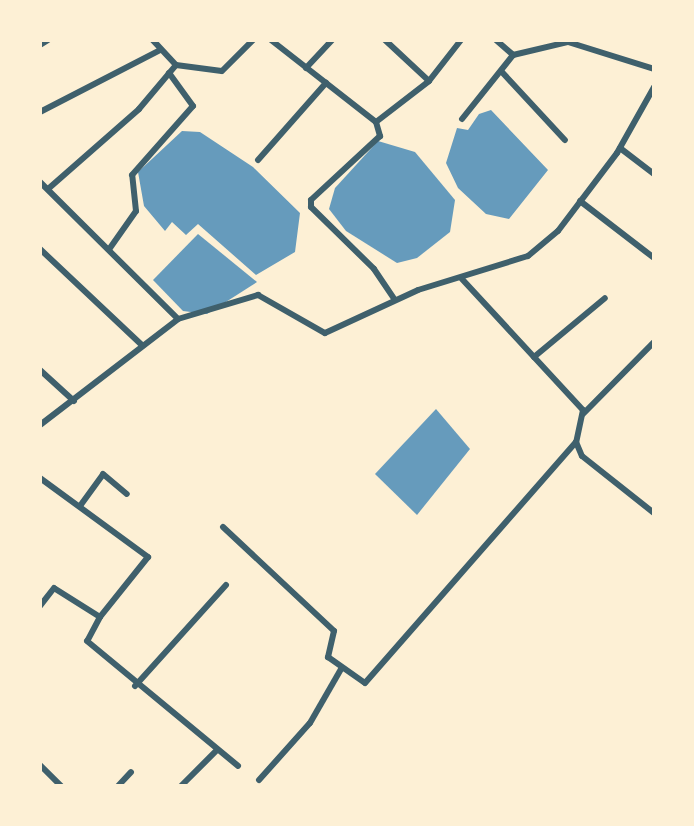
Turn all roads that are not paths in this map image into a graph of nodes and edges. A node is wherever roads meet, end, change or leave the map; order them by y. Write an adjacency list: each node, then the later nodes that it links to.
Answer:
1 (48, 40): 11 (street)
2 (153, 40): 13 (street)
3 (253, 40): 15 (street)
4 (271, 40): 16 (street)
5 (332, 40): 16 (street)
6 (385, 40): 20 (street)
7 (461, 40): 20 (street)
8 (496, 40): 14 (street)
9 (595, 40): 12 (street)
10 (556, 43): 12 (street); 14 (street)
11 (40, 45)
12 (590, 49): 17 (street)
13 (160, 50): 15 (street); 23 (street)
14 (513, 55): 18 (street)
15 (176, 65): 19 (street)
16 (306, 68): 21 (street)
17 (654, 69)
18 (501, 71): 24 (street); 26 (street)
19 (169, 74): 31 (street); 33 (street)
20 (429, 81): 25 (street)
21 (326, 83): 25 (street); 28 (street)
22 (654, 87): 27 (street)
23 (40, 112)
24 (462, 119)
25 (376, 122): 38 (street)
26 (565, 140)
27 (620, 148): 29 (street); 32 (street)
28 (258, 160)
29 (654, 174)
30 (40, 182): 31 (street)
31 (48, 189): 33 (street)
32 (580, 201): 35 (street); 36 (street)
33 (110, 248): 39 (street)
34 (40, 249): 41 (street)
35 (654, 258)
36 (462, 279): 38 (street); 42 (street)
37 (605, 297): 42 (street)
38 (395, 300): 39 (street)
39 (177, 319): 41 (street)
40 (654, 342): 45 (street)
41 (143, 346): 44 (street)
42 (534, 357): 45 (street)
43 (40, 370): 44 (street)
44 (74, 401): 46 (street)
45 (582, 415): 47 (street)
46 (40, 425)
47 (576, 442): 51 (street); 56 (street)
48 (41, 480): 50 (street)
49 (127, 494): 50 (street)
50 (80, 506): 55 (street)
51 (654, 513)
52 (223, 527): 56 (street)
53 (226, 585): 57 (street)
54 (40, 606): 55 (street)
55 (100, 617): 57 (street)
56 (341, 669): 62 (street)
57 (135, 686): 58 (street)
58 (217, 750): 60 (street); 65 (street)
59 (40, 765): 63 (street)
60 (238, 766)
61 (131, 772): 64 (street)
62 (259, 780)
63 (61, 786)
64 (118, 786)
65 (181, 786)

